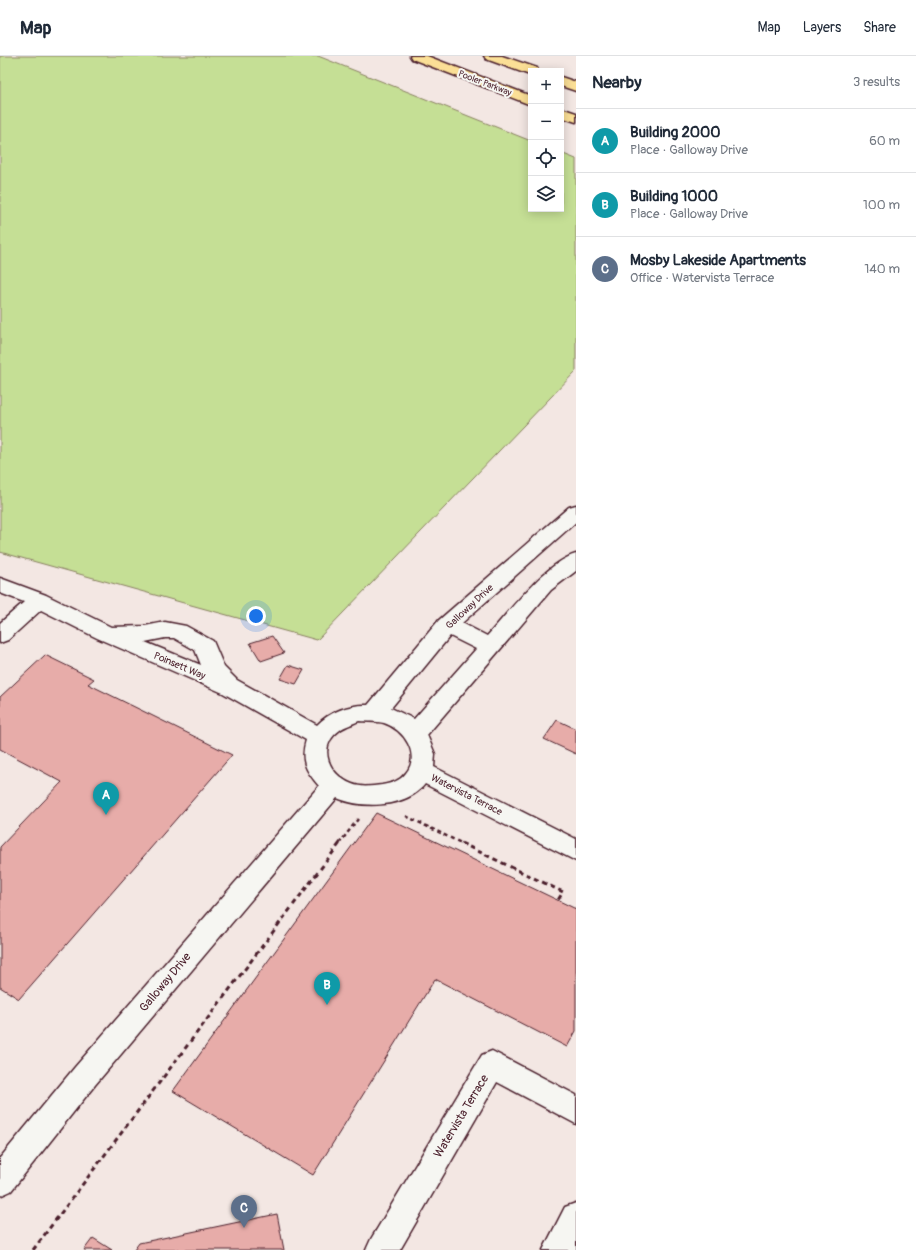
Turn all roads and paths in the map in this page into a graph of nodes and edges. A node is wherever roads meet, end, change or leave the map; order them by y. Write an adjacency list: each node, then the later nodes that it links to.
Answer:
1 (416, 56): 6 (main road, Pooler Parkway)
2 (490, 56): 3 (main road)
3 (528, 70)
4 (564, 82): 5 (main road)
5 (576, 87)
6 (528, 99)
7 (564, 113): 8 (main road)
8 (576, 118)
9 (576, 511): 13 (street, Galloway Drive)
10 (576, 561): 16 (street)
11 (0, 585): 12 (street, Poinsett Way)
12 (39, 600): 14 (street, Poinsett Way); 15 (street)
13 (447, 625): 16 (street); 18 (street, Galloway Drive)
14 (105, 633): 17 (street, Poinsett Way); 17 (street)
15 (0, 635)
16 (491, 647): 19 (street)
17 (231, 687): 20 (street, Poinsett Way)
18 (374, 713): 19 (street); 20 (street)
19 (415, 733): 21 (street)
20 (318, 736): 22 (street)
21 (421, 771): 22 (street); 25 (street, Watervista Terrace)
22 (333, 786): 28 (street, Galloway Drive)
23 (362, 814): 30 (path)
24 (404, 815): 26 (path)
25 (576, 851)
26 (558, 900)
27 (576, 1110): 31 (street, Watervista Terrace)
28 (0, 1181)
29 (576, 1218): 32 (street)
30 (33, 1250)
31 (382, 1250)
32 (559, 1250)

